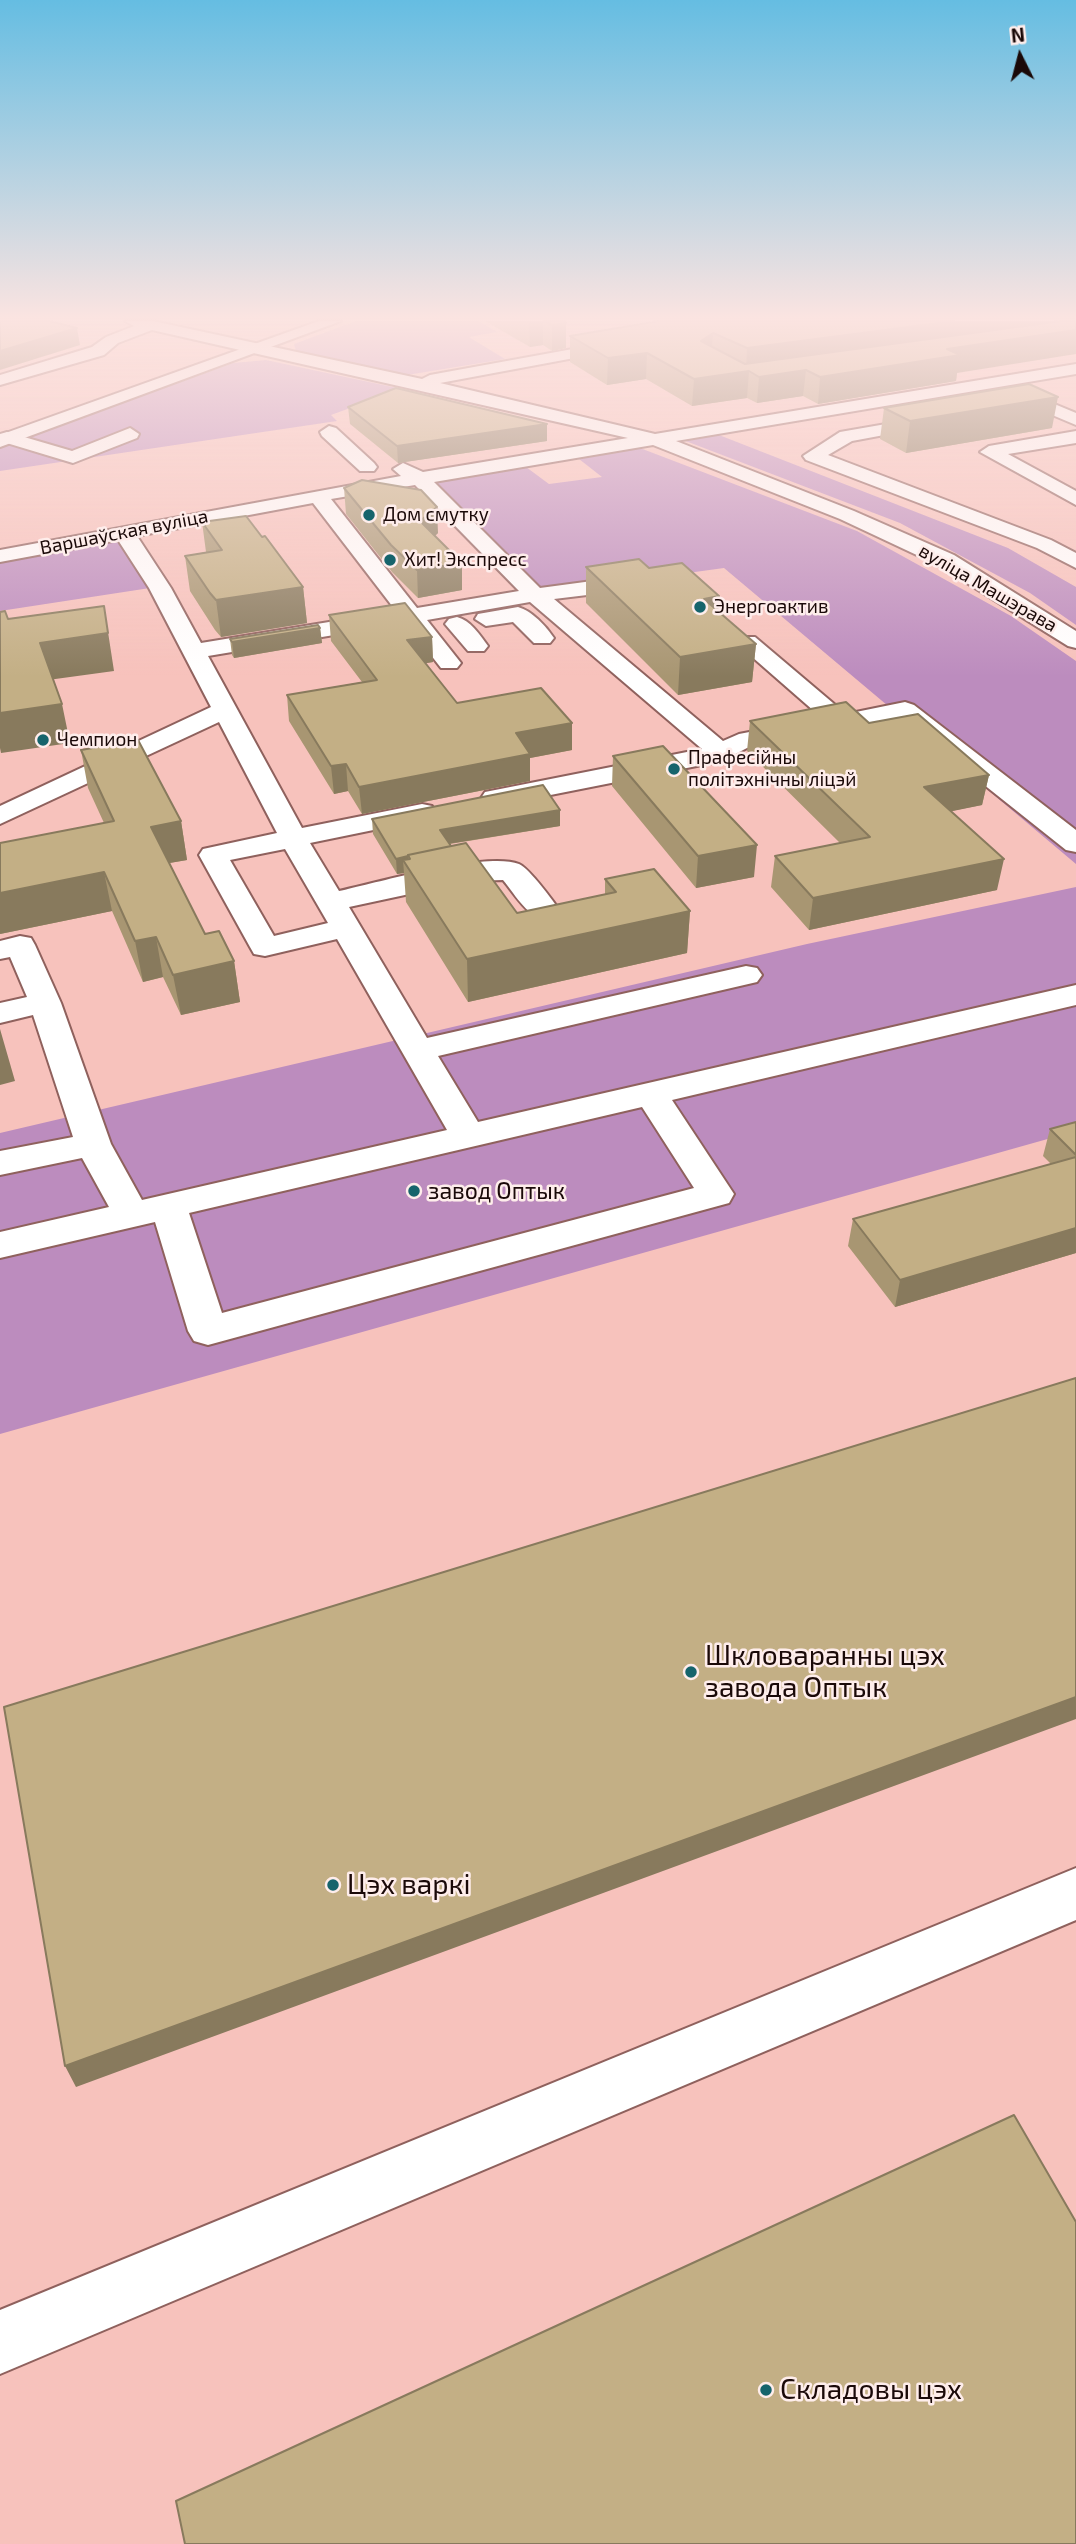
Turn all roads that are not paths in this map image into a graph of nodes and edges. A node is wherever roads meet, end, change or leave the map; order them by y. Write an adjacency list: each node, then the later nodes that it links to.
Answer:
1 (7, 440): 2 (street)
2 (116, 440)
3 (338, 440): 12 (street)
4 (649, 440): 14 (street, Варшаўская вуліца)
5 (655, 440): 23 (street, вуліца Машэрава)
6 (841, 440): 19 (street)
7 (1055, 440): 8 (street)
8 (1042, 442): 9 (street); 13 (street)
9 (1075, 459)
10 (393, 463): 14 (street)
11 (1052, 463): 13 (street)
12 (368, 467)
13 (1020, 469): 16 (street)
14 (420, 479): 15 (street, Варшаўская вуліца); 26 (street)
15 (318, 496): 17 (street, Варшаўская вуліца); 27 (street)
16 (1076, 499)
17 (123, 531): 22 (street, Варшаўская вуліца); 33 (street)
18 (1076, 540): 19 (street)
19 (1044, 544): 20 (street); 24 (street)
20 (1001, 551)
21 (973, 555): 23 (street)
22 (0, 556)
23 (946, 560): 30 (street, вуліца Машэрава)
24 (1076, 562)
25 (658, 580): 26 (street)
26 (535, 595): 27 (street); 37 (street)
27 (417, 623): 28 (street); 33 (street); 34 (street)
28 (457, 624): 29 (street); 32 (street)
29 (541, 638)
30 (1076, 641)
31 (747, 642): 36 (street)
32 (476, 646)
33 (195, 651): 35 (street)
34 (449, 663)
35 (227, 709): 40 (street); 41 (street)
36 (841, 722): 37 (street); 42 (street)
37 (722, 753): 38 (street)
38 (468, 803)
39 (441, 808): 41 (street)
40 (0, 816)
41 (293, 838): 43 (street); 45 (street)
42 (1076, 845)
43 (331, 902): 44 (street); 45 (street)
44 (546, 912)
45 (346, 928): 51 (street)
46 (0, 950): 49 (street)
47 (746, 975): 51 (street)
48 (1076, 995): 52 (street)
49 (45, 1003): 50 (street); 54 (street)
50 (0, 1013)
51 (418, 1050): 53 (street)
52 (651, 1093): 53 (street); 56 (street)
53 (468, 1135): 56 (street)
54 (93, 1144): 55 (street); 57 (street)
55 (0, 1163)
56 (168, 1205): 57 (street)
57 (131, 1214): 58 (street)
58 (0, 1245)
59 (1076, 1894): 60 (street)
60 (0, 2342)

